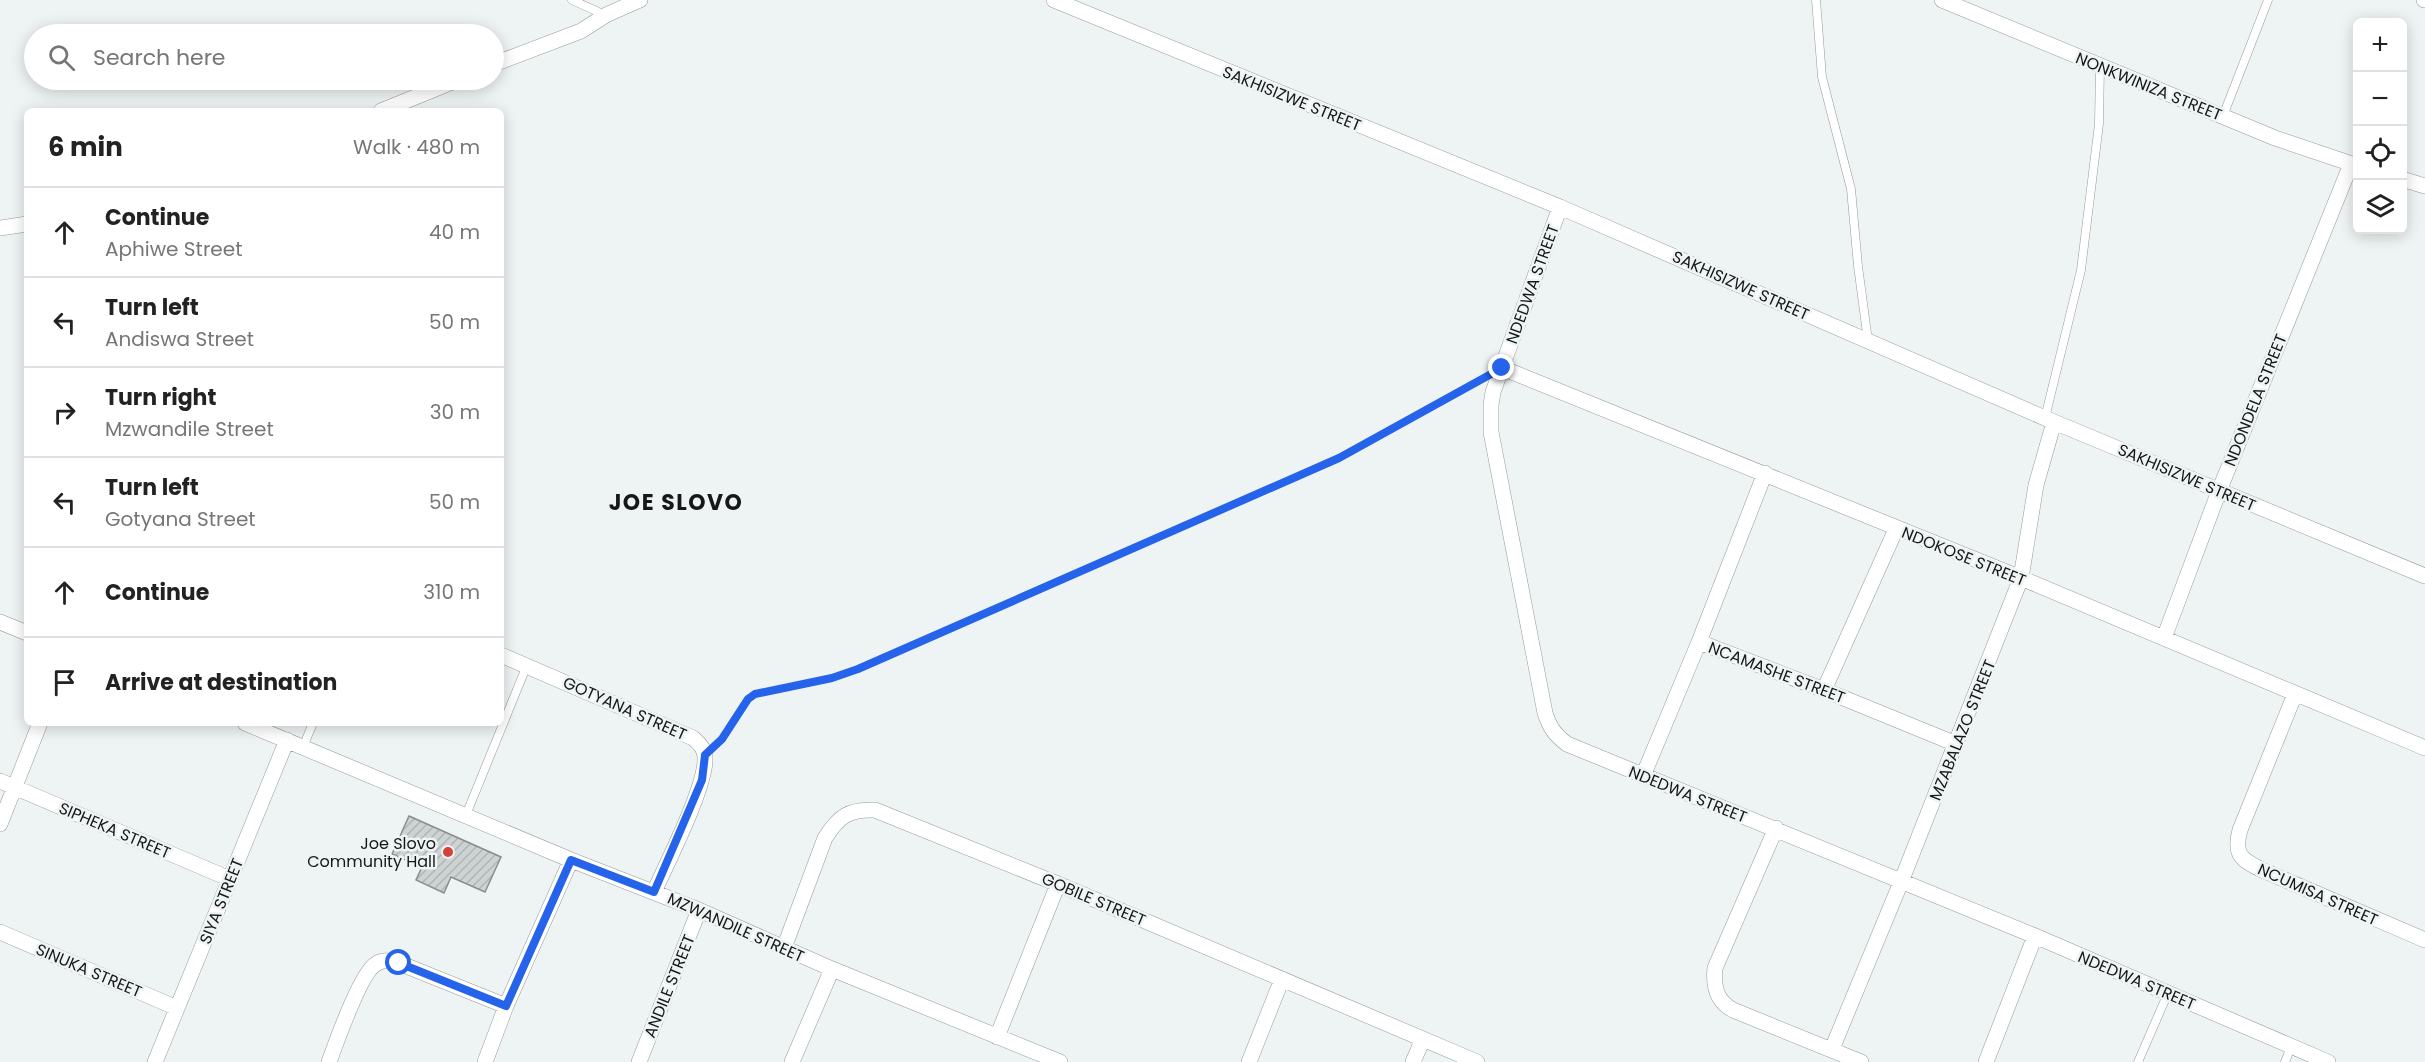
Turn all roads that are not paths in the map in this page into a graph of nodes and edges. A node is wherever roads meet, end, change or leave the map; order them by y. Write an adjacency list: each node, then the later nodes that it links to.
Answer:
1 (572, 0): 7 (lane)
2 (640, 0): 7 (street)
3 (1054, 0): 17 (street, SAKHISIZWE STREET)
4 (1816, 0): 20 (lane)
5 (1942, 0): 9 (street, NONKWINIZA STREET)
6 (2268, 0): 12 (lane)
7 (606, 15): 8 (street)
8 (504, 60)
9 (2100, 65): 12 (street, NONKWINIZA STREET); 22 (lane)
10 (432, 90): 11 (street)
11 (388, 108)
12 (2223, 116): 13 (street, NONKWINIZA STREET)
13 (2353, 165)
14 (2353, 167): 24 (street, NDONDELA STREET)
15 (2406, 180): 16 (street)
16 (2425, 186)
17 (1560, 207): 20 (street, SAKHISIZWE STREET); 21 (street, NDEDWA STREET)
18 (24, 224): 19 (street)
19 (0, 228)
20 (1868, 341): 22 (street, SAKHISIZWE STREET)
21 (1502, 368): 23 (street, NDOKOSE STREET); 45 (street, NDEDWA STREET)
22 (2049, 420): 24 (street, SAKHISIZWE STREET); 27 (street, MZABALAZO STREET)
23 (1765, 473): 25 (street, NDOKOSE STREET); 31 (street)
24 (2218, 491): 26 (street, SAKHISIZWE STREET); 30 (street, NDONDELA STREET)
25 (1896, 529): 27 (street, NDOKOSE STREET); 34 (street)
26 (2425, 576)
27 (2021, 578): 30 (street, NDOKOSE STREET); 42 (street, MZABALAZO STREET)
28 (0, 622): 29 (street)
29 (24, 632)
30 (2164, 638): 35 (street, NDOKOSE STREET)
31 (1699, 642): 34 (street, NCAMASHE STREET); 45 (street, NCAMASHE STREET)
32 (504, 656): 33 (street, GOTYANA STREET)
33 (527, 665): 36 (lane); 55 (street, GOTYANA STREET)
34 (1824, 690): 42 (street, NCAMASHE STREET)
35 (2295, 694): 44 (street, NDOKOSE STREET); 59 (street, NCUMISA STREET)
36 (504, 722)
37 (39, 726): 47 (street)
38 (252, 726): 41 (street, MZWANDILE STREET)
39 (312, 726): 43 (lane)
40 (502, 726): 48 (lane)
41 (287, 740): 43 (street, MZWANDILE STREET); 52 (street, SIYA STREET)
42 (1956, 744): 53 (street, MZABALAZO STREET)
43 (303, 747): 48 (street, MZWANDILE STREET)
44 (2425, 748)
45 (1643, 776): 50 (street, NDEDWA STREET)
46 (0, 781): 47 (street, SIPHEKA STREET)
47 (15, 788): 49 (street); 52 (street, SIPHEKA STREET)
48 (466, 815): 51 (street, MZWANDILE STREET)
49 (0, 824)
50 (1776, 828): 53 (street, NDEDWA STREET); 69 (street)
51 (571, 860): 55 (street, MZWANDILE STREET); 64 (street)
52 (230, 879): 65 (street, SIYA STREET)
53 (1901, 882): 58 (street, NDEDWA STREET); 69 (street, MZABALAZO STREET)
54 (1058, 884): 60 (street, GOBILE STREET); 62 (street, GOBILE STREET); 66 (street)
55 (654, 892): 56 (street, MZWANDILE STREET)
56 (699, 910): 60 (street, MZWANDILE STREET); 73 (street, ANDILE STREET)
57 (0, 932): 65 (street, SINUKA STREET)
58 (2036, 936): 63 (street, NDEDWA STREET); 80 (street)
59 (2425, 940)
60 (784, 948): 61 (street, MZWANDILE STREET)
61 (832, 969): 66 (street, MZWANDILE STREET); 74 (street)
62 (1282, 979): 67 (street, GOBILE STREET); 76 (street)
63 (2168, 993): 68 (street, NDEDWA STREET); 81 (lane)
64 (506, 1006): 71 (street); 72 (street)
65 (177, 1008): 70 (street, SIYA STREET)
66 (996, 1037): 75 (street, MZWANDILE STREET)
67 (1422, 1039): 77 (street); 78 (street, GOBILE STREET)
68 (2291, 1047): 82 (lane); 83 (street, NDEDWA STREET)
69 (1832, 1049): 79 (street)
70 (155, 1062)
71 (328, 1062)
72 (485, 1062)
73 (639, 1062)
74 (792, 1062)
75 (1060, 1062)
76 (1248, 1062)
77 (1413, 1062)
78 (1477, 1062)
79 (1861, 1062)
80 (1986, 1062)
81 (2138, 1062)
82 (2285, 1062)
83 (2328, 1062)

